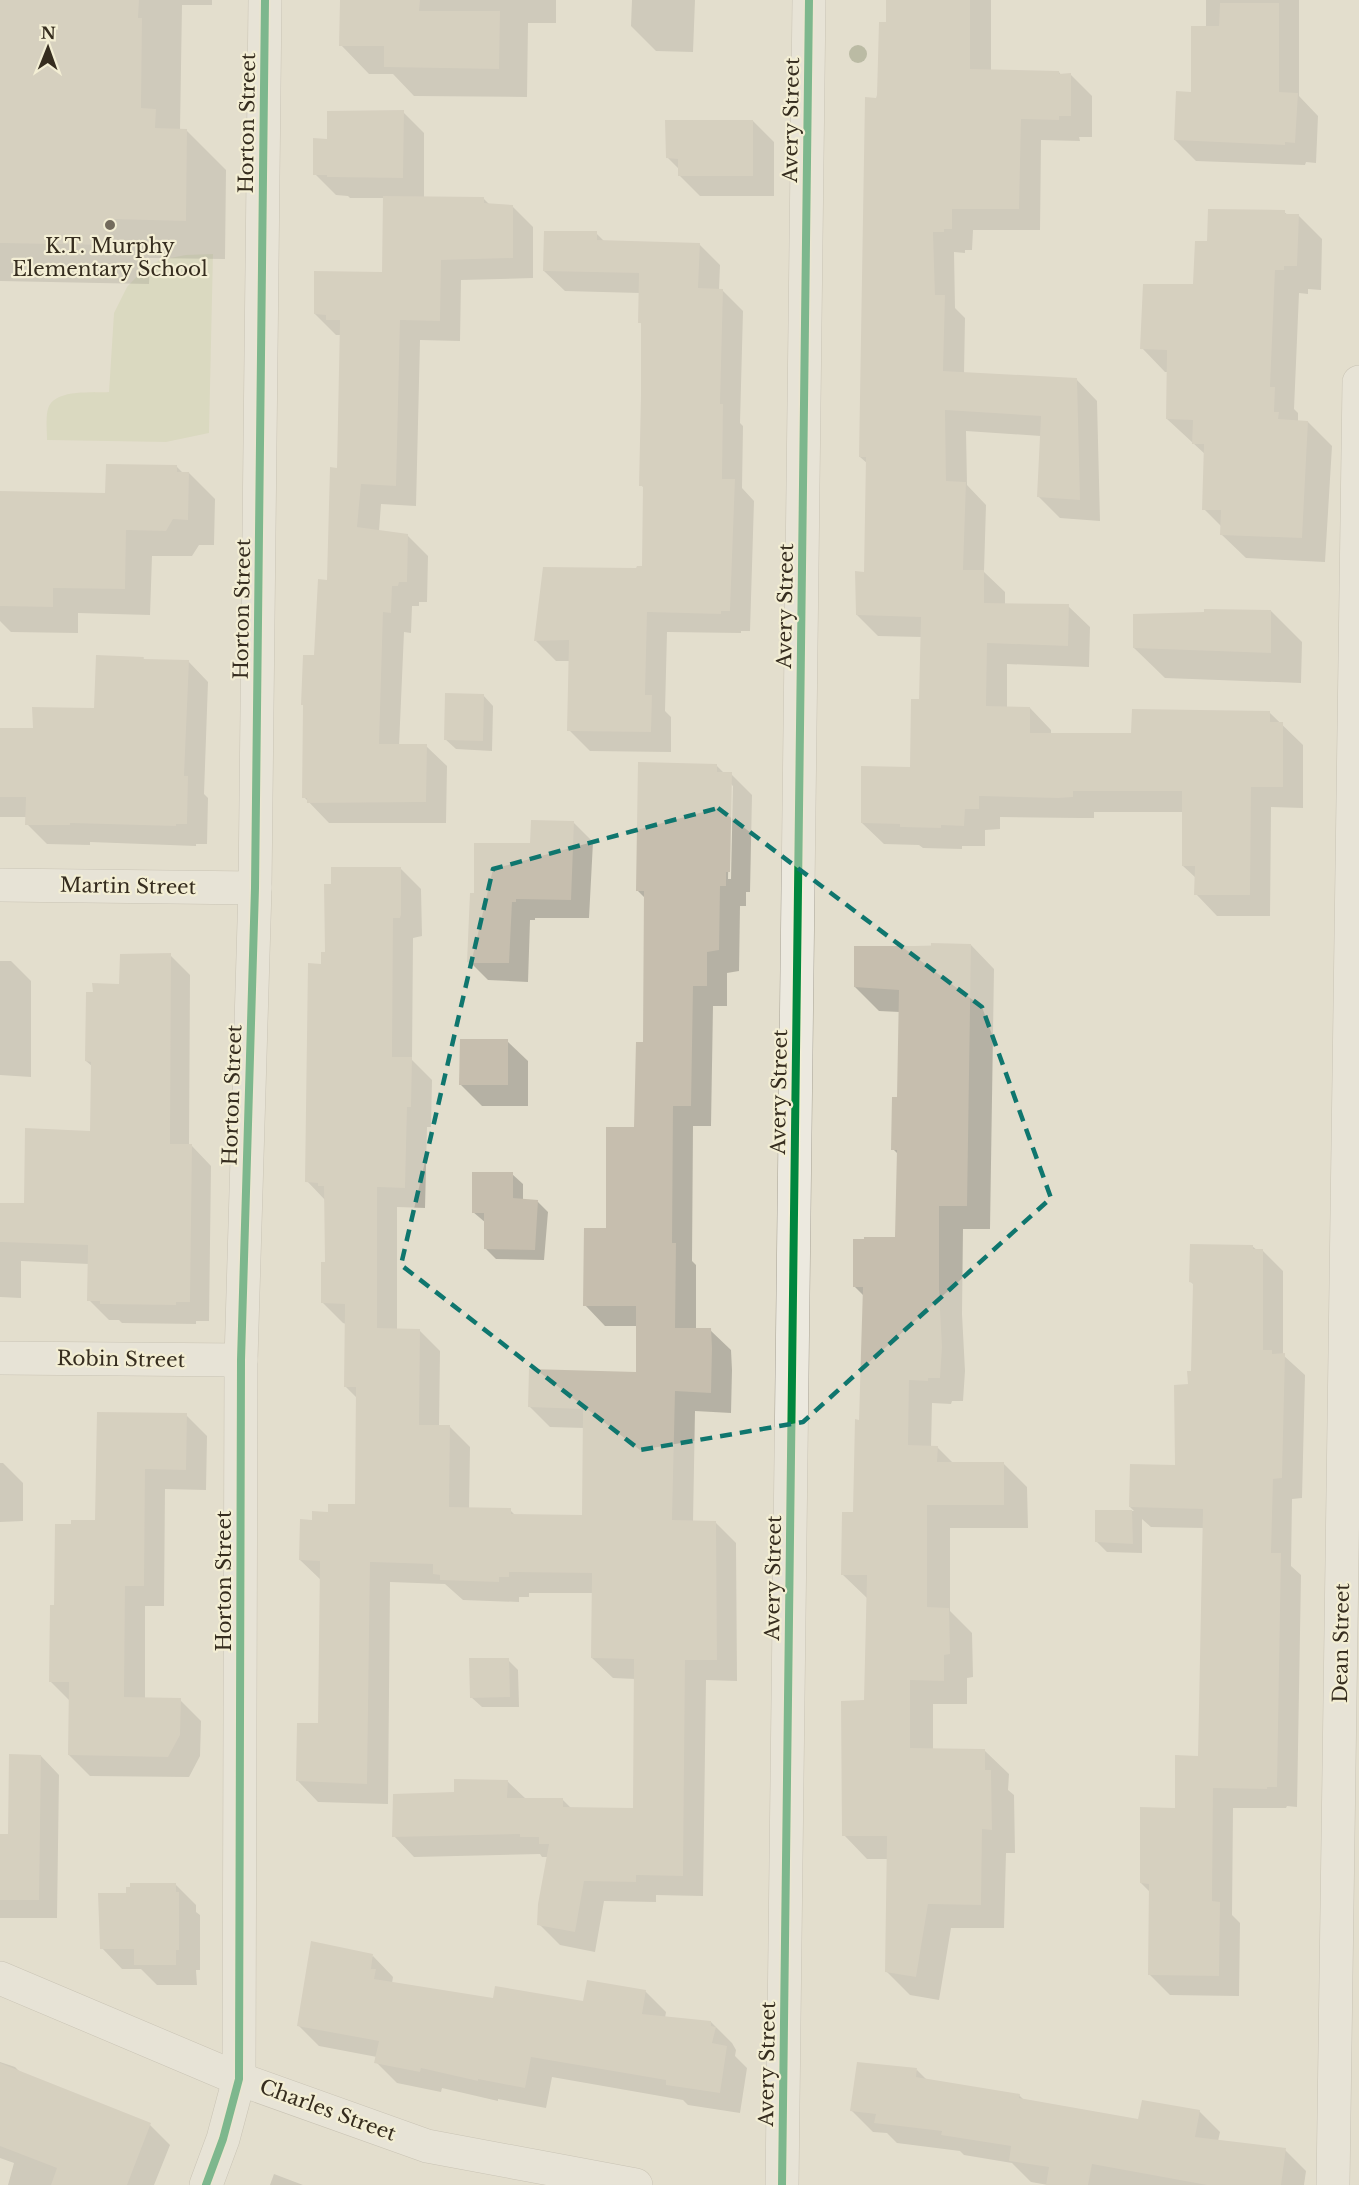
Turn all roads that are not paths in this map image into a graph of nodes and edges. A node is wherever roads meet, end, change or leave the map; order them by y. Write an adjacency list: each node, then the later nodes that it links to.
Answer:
1 (265, 0): 5 (street, Horton Street)
2 (809, 0): 12 (street, Avery Street)
3 (1359, 382): 13 (street, Dean Street)
4 (0, 885): 5 (street, Martin Street)
5 (255, 888): 7 (street, Horton Street)
6 (0, 1358): 7 (street, Robin Street)
7 (241, 1360): 9 (street, Horton Street)
8 (0, 1978): 9 (street, Charles Street)
9 (239, 2079): 10 (street, Horton Street); 11 (street, Charles Street)
10 (206, 2185)
11 (636, 2185)
12 (782, 2185)
13 (1333, 2185)

